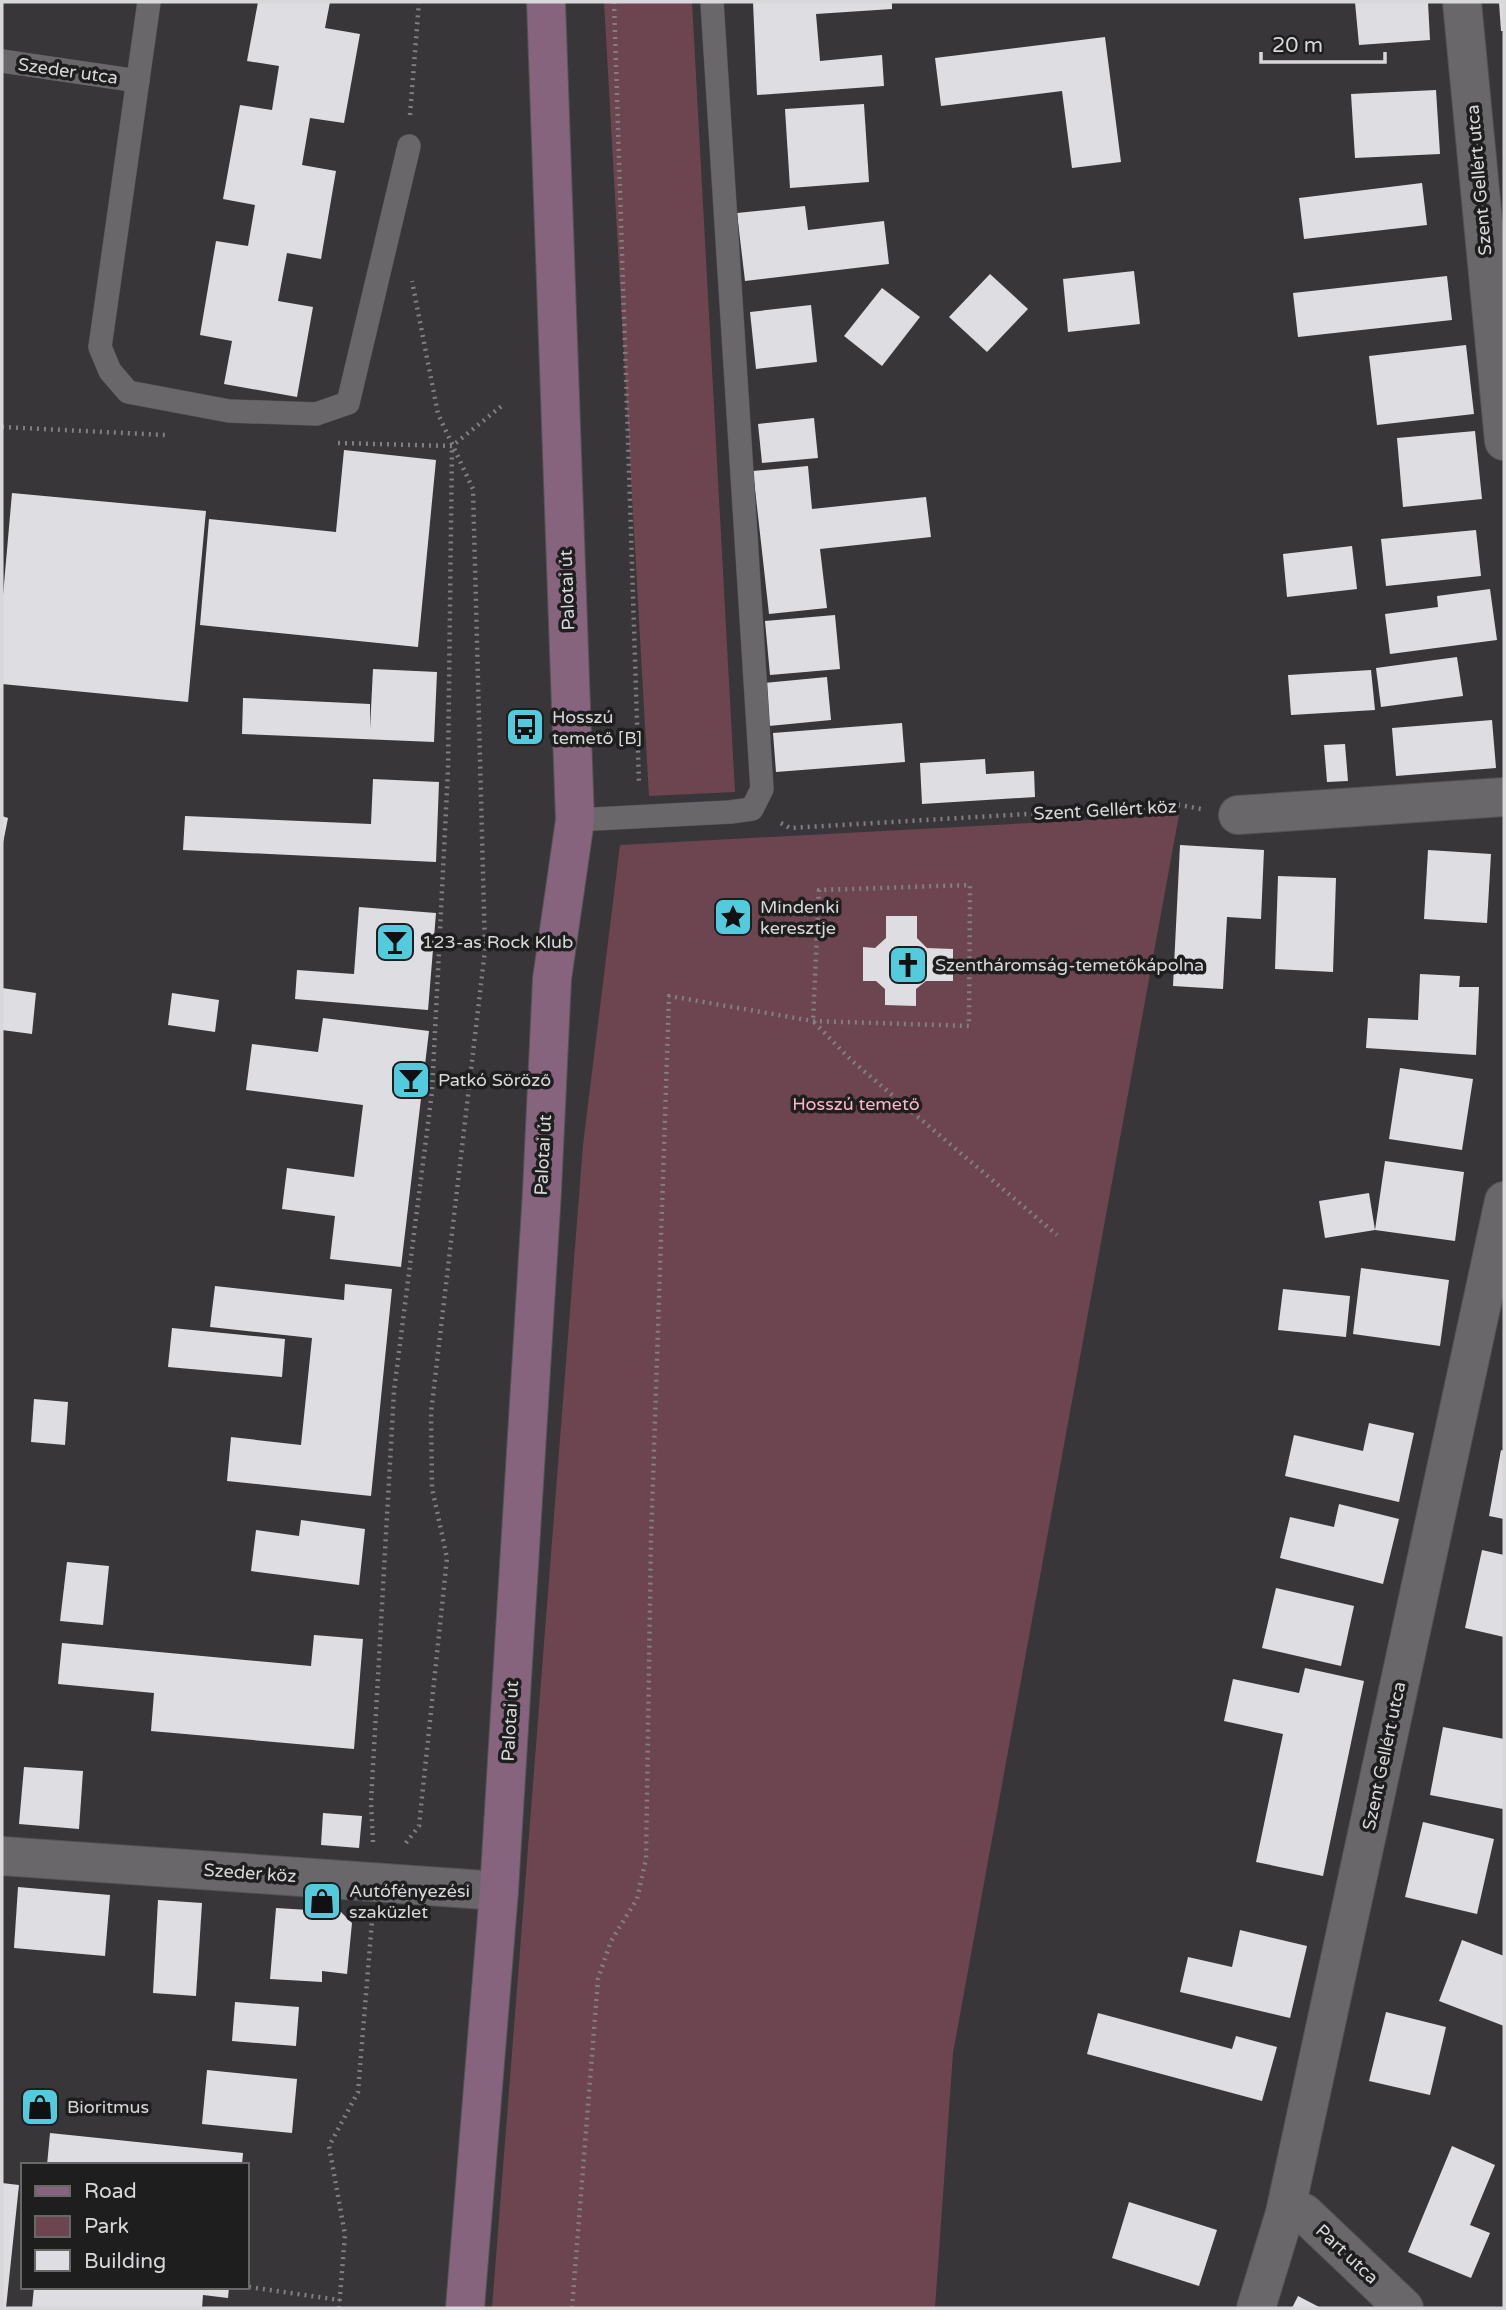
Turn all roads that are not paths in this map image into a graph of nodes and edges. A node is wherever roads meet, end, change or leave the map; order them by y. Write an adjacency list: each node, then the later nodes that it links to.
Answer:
1 (149, 2): 6 (lane, Szeder utca)
2 (546, 2): 11 (main road, Palotai út)
3 (712, 2): 11 (lane)
4 (1462, 2): 8 (street, Szent Gellért utca)
5 (2, 61): 6 (lane, Szeder utca)
6 (138, 81): 7 (lane)
7 (409, 146)
8 (1504, 441)
9 (1504, 797): 10 (street)
10 (1238, 815)
11 (575, 820): 14 (main road, Palotai út)
12 (1504, 1201): 15 (street, Szent Gellért utca)
13 (2, 1856): 14 (street, Szeder köz)
14 (499, 1891): 16 (main road, Palotai út)
15 (1284, 2213): 17 (street, Szent Gellért utca); 18 (street, Part utca)
16 (465, 2308)
17 (1256, 2308)
18 (1404, 2308)

